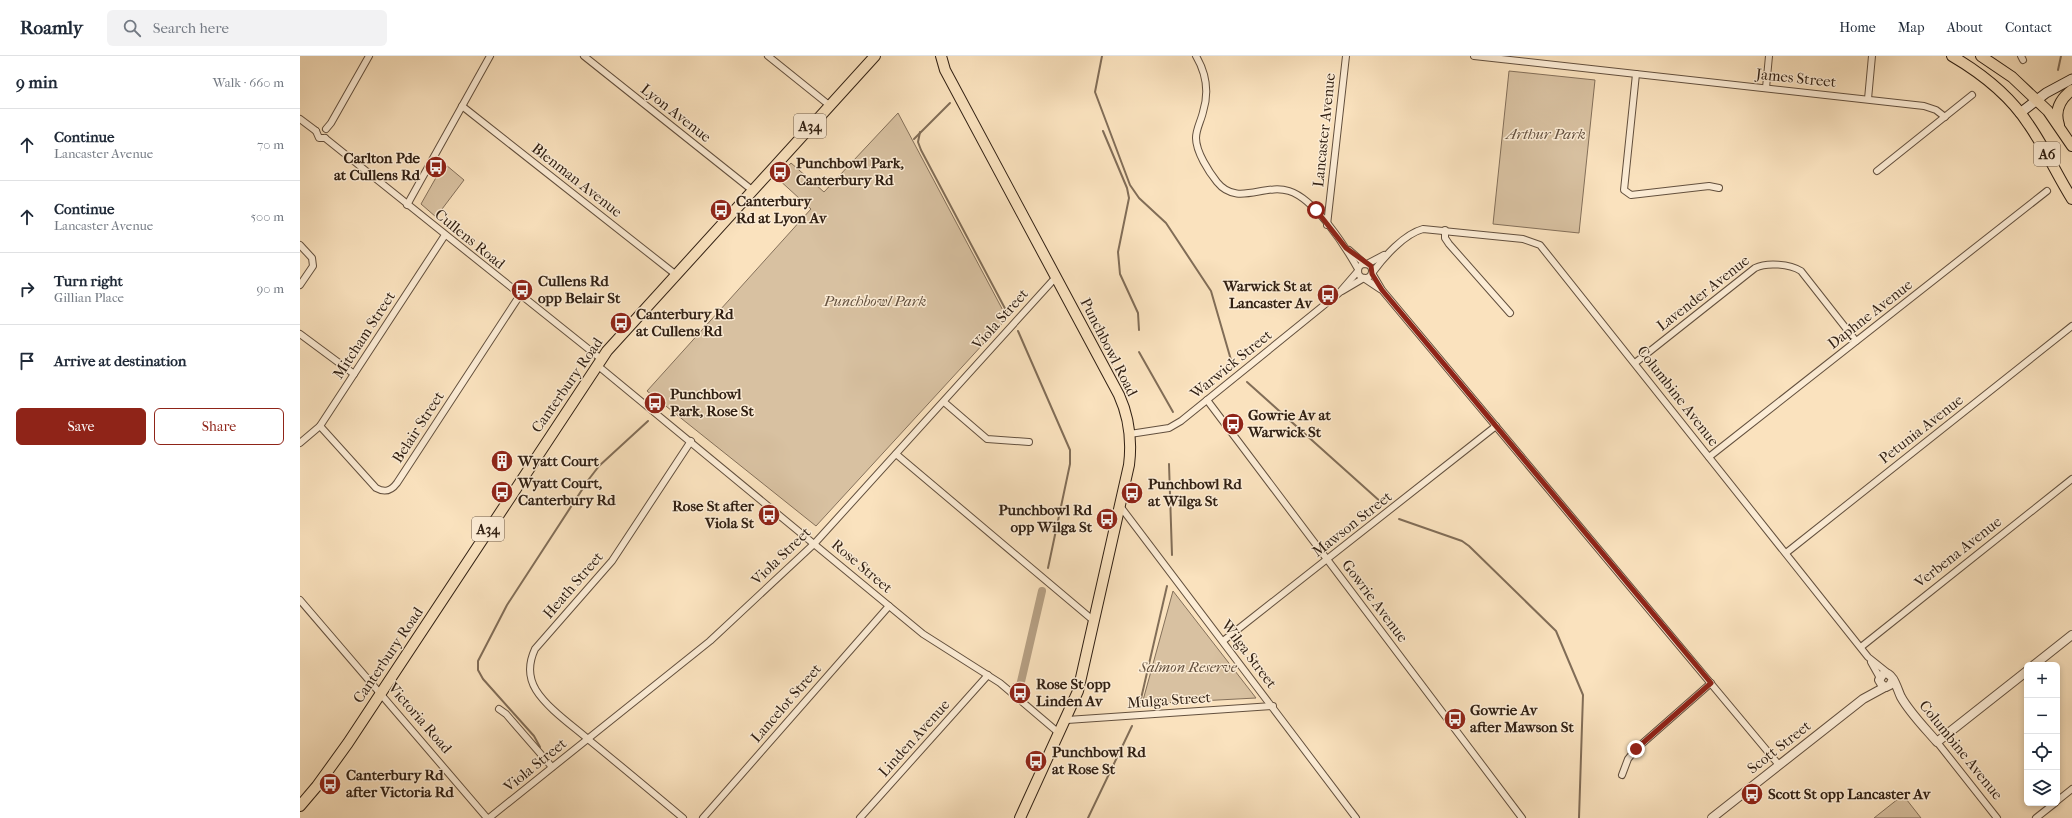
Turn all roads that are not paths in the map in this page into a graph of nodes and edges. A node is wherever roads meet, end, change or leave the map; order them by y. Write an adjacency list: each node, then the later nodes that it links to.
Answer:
1 (369, 56): 30 (street)
2 (490, 56): 25 (street)
3 (584, 56): 36 (street, Lyon Avenue)
4 (768, 56): 24 (street)
5 (875, 56): 24 (main road, Canterbury Road / A34)
6 (933, 56): 16 (main road, Punchbowl Road)
7 (941, 56): 16 (main road, Punchbowl Road)
8 (1196, 56): 40 (street)
9 (1346, 56): 40 (street, Lancaster Avenue)
10 (1474, 56): 15 (street, James Street)
11 (1770, 56): 19 (street)
12 (1872, 56): 22 (street)
13 (1952, 56): 26 (main road, A6)
14 (1981, 56): 23 (main road, A6)
15 (1502, 57): 17 (street, James Street)
16 (945, 70): 50 (main road, Punchbowl Road)
17 (1636, 74): 19 (street, James Street); 35 (street)
18 (2072, 79): 23 (main road)
19 (1766, 88): 22 (street, James Street)
20 (2072, 90): 29 (main road)
21 (1972, 96): 27 (street)
22 (1868, 99): 27 (street, James Street)
23 (2036, 100): 26 (main road); 29 (main road, A6)
24 (829, 105): 36 (main road, Canterbury Road / A34)
25 (462, 106): 39 (street); 49 (street, Blenman Avenue)
26 (2020, 113): 38 (main road, A6)
27 (1945, 117): 34 (street)
28 (300, 119): 31 (street)
29 (2060, 126): 33 (main road, A6)
30 (326, 129): 31 (street); 32 (street)
31 (316, 131): 32 (street)
32 (325, 138): 39 (street, Cullens Road)
33 (2072, 146)
34 (1877, 171)
35 (1720, 188)
36 (752, 190): 49 (main road, Canterbury Road / A34)
37 (2047, 191): 59 (street, Daphne Avenue)
38 (2072, 199)
39 (407, 205): 42 (street, Cullens Road)
40 (1327, 225): 44 (street)
41 (1445, 230): 45 (street, Columbine Avenue); 56 (street); 61 (street, Columbine Avenue)
42 (445, 235): 55 (street, Cullens Road); 62 (street, Mitcham Street)
43 (300, 245): 52 (street)
44 (1346, 248): 46 (street); 47 (street)
45 (1387, 254): 46 (street); 48 (street)
46 (1366, 264): 47 (street); 48 (street)
47 (1358, 270): 51 (street); 54 (street, Warwick Street)
48 (1372, 273): 51 (street); 53 (street)
49 (675, 274): 60 (main road, Canterbury Road / A34)
50 (1056, 276): 64 (street, Viola Street); 67 (main road, Punchbowl Road)
51 (1365, 278): 53 (street); 54 (street, Warwick Street)
52 (300, 285)
53 (1382, 290): 66 (street)
54 (1339, 293): 63 (street, Warwick Street)
55 (520, 295): 60 (street, Cullens Road); 65 (street, Belair Street)
56 (1510, 313)
57 (2072, 326): 76 (street, Petunia Avenue)
58 (300, 334): 62 (street)
59 (1856, 341): 61 (street, Lavender Avenue); 72 (street, Daphne Avenue)
60 (599, 362): 68 (street, Rose Street); 92 (main road, Canterbury Road / A34)
61 (1635, 363): 72 (street, Columbine Avenue)
62 (354, 374): 65 (street, Mitcham Street)
63 (1208, 400): 67 (street, Warwick Street); 77 (street, Gowrie Avenue)
64 (944, 402): 69 (street); 71 (street, Viola Street)
65 (320, 426): 70 (street, Mitcham Street)
66 (1496, 426): 77 (street, Mawson Street); 90 (street)
67 (1130, 434): 74 (main road, Punchbowl Road)
68 (691, 441): 75 (street, Rose Street); 99 (street, Heath Street)
69 (1029, 442)
70 (300, 443)
71 (896, 454): 75 (street, Viola Street); 80 (street)
72 (1710, 457): 76 (street, Columbine Avenue)
73 (2072, 479): 83 (street, Verbena Avenue)
74 (1120, 506): 80 (main road, Punchbowl Road); 82 (street, Wilga Street)
75 (815, 543): 79 (street, Rose Street); 99 (street, Viola Street)
76 (1786, 553): 83 (street, Columbine Avenue)
77 (1328, 559): 82 (street, Mawson Street); 114 (street, Gowrie Avenue)
78 (300, 600): 92 (street, Victoria Road)
79 (889, 606): 87 (street, Rose Street); 110 (street, Lancelot Street)
80 (1094, 621): 97 (main road, Punchbowl Road)
81 (2072, 635): 85 (street)
82 (1223, 641): 95 (street, Wilga Street)
83 (1861, 647): 84 (street, Columbine Avenue)
84 (1868, 657): 88 (street, Columbine Avenue); 89 (street, Columbine Avenue)
85 (2038, 662)
86 (2024, 672): 100 (street)
87 (988, 675): 98 (street, Rose Street); 111 (street, Linden Avenue)
88 (1891, 676): 89 (street); 91 (street); 94 (street, Columbine Avenue)
89 (1879, 678): 91 (street); 93 (street, Scott Street)
90 (1711, 683): 101 (street); 103 (street)
91 (1885, 687): 93 (street, Scott Street); 94 (street, Columbine Avenue)
92 (381, 692): 106 (main road, Canterbury Road / A34); 108 (street, Victoria Road)
93 (1863, 699): 101 (street, Scott Street)
94 (1902, 700): 100 (street, Columbine Avenue)
95 (1273, 706): 97 (street, Mulga Street); 113 (street, Wilga Street)
96 (499, 709): 102 (street)
97 (1067, 720): 98 (main road, Punchbowl Road)
98 (1060, 734): 112 (main road, Punchbowl Road)
99 (588, 739): 102 (street, Viola Street); 109 (street, Heath Street)
100 (1937, 742): 116 (street, Columbine Avenue)
101 (1780, 765): 115 (street, Scott Street)
102 (552, 767): 108 (street, Viola Street)
103 (1622, 775)
104 (2072, 789): 105 (street)
105 (2060, 799)
106 (300, 806)
107 (2051, 806): 117 (street)
108 (488, 818)
109 (683, 818)
110 (703, 818)
111 (860, 818)
112 (1020, 818)
113 (1356, 818)
114 (1522, 818)
115 (1712, 818)
116 (1997, 818)
117 (2036, 818)

